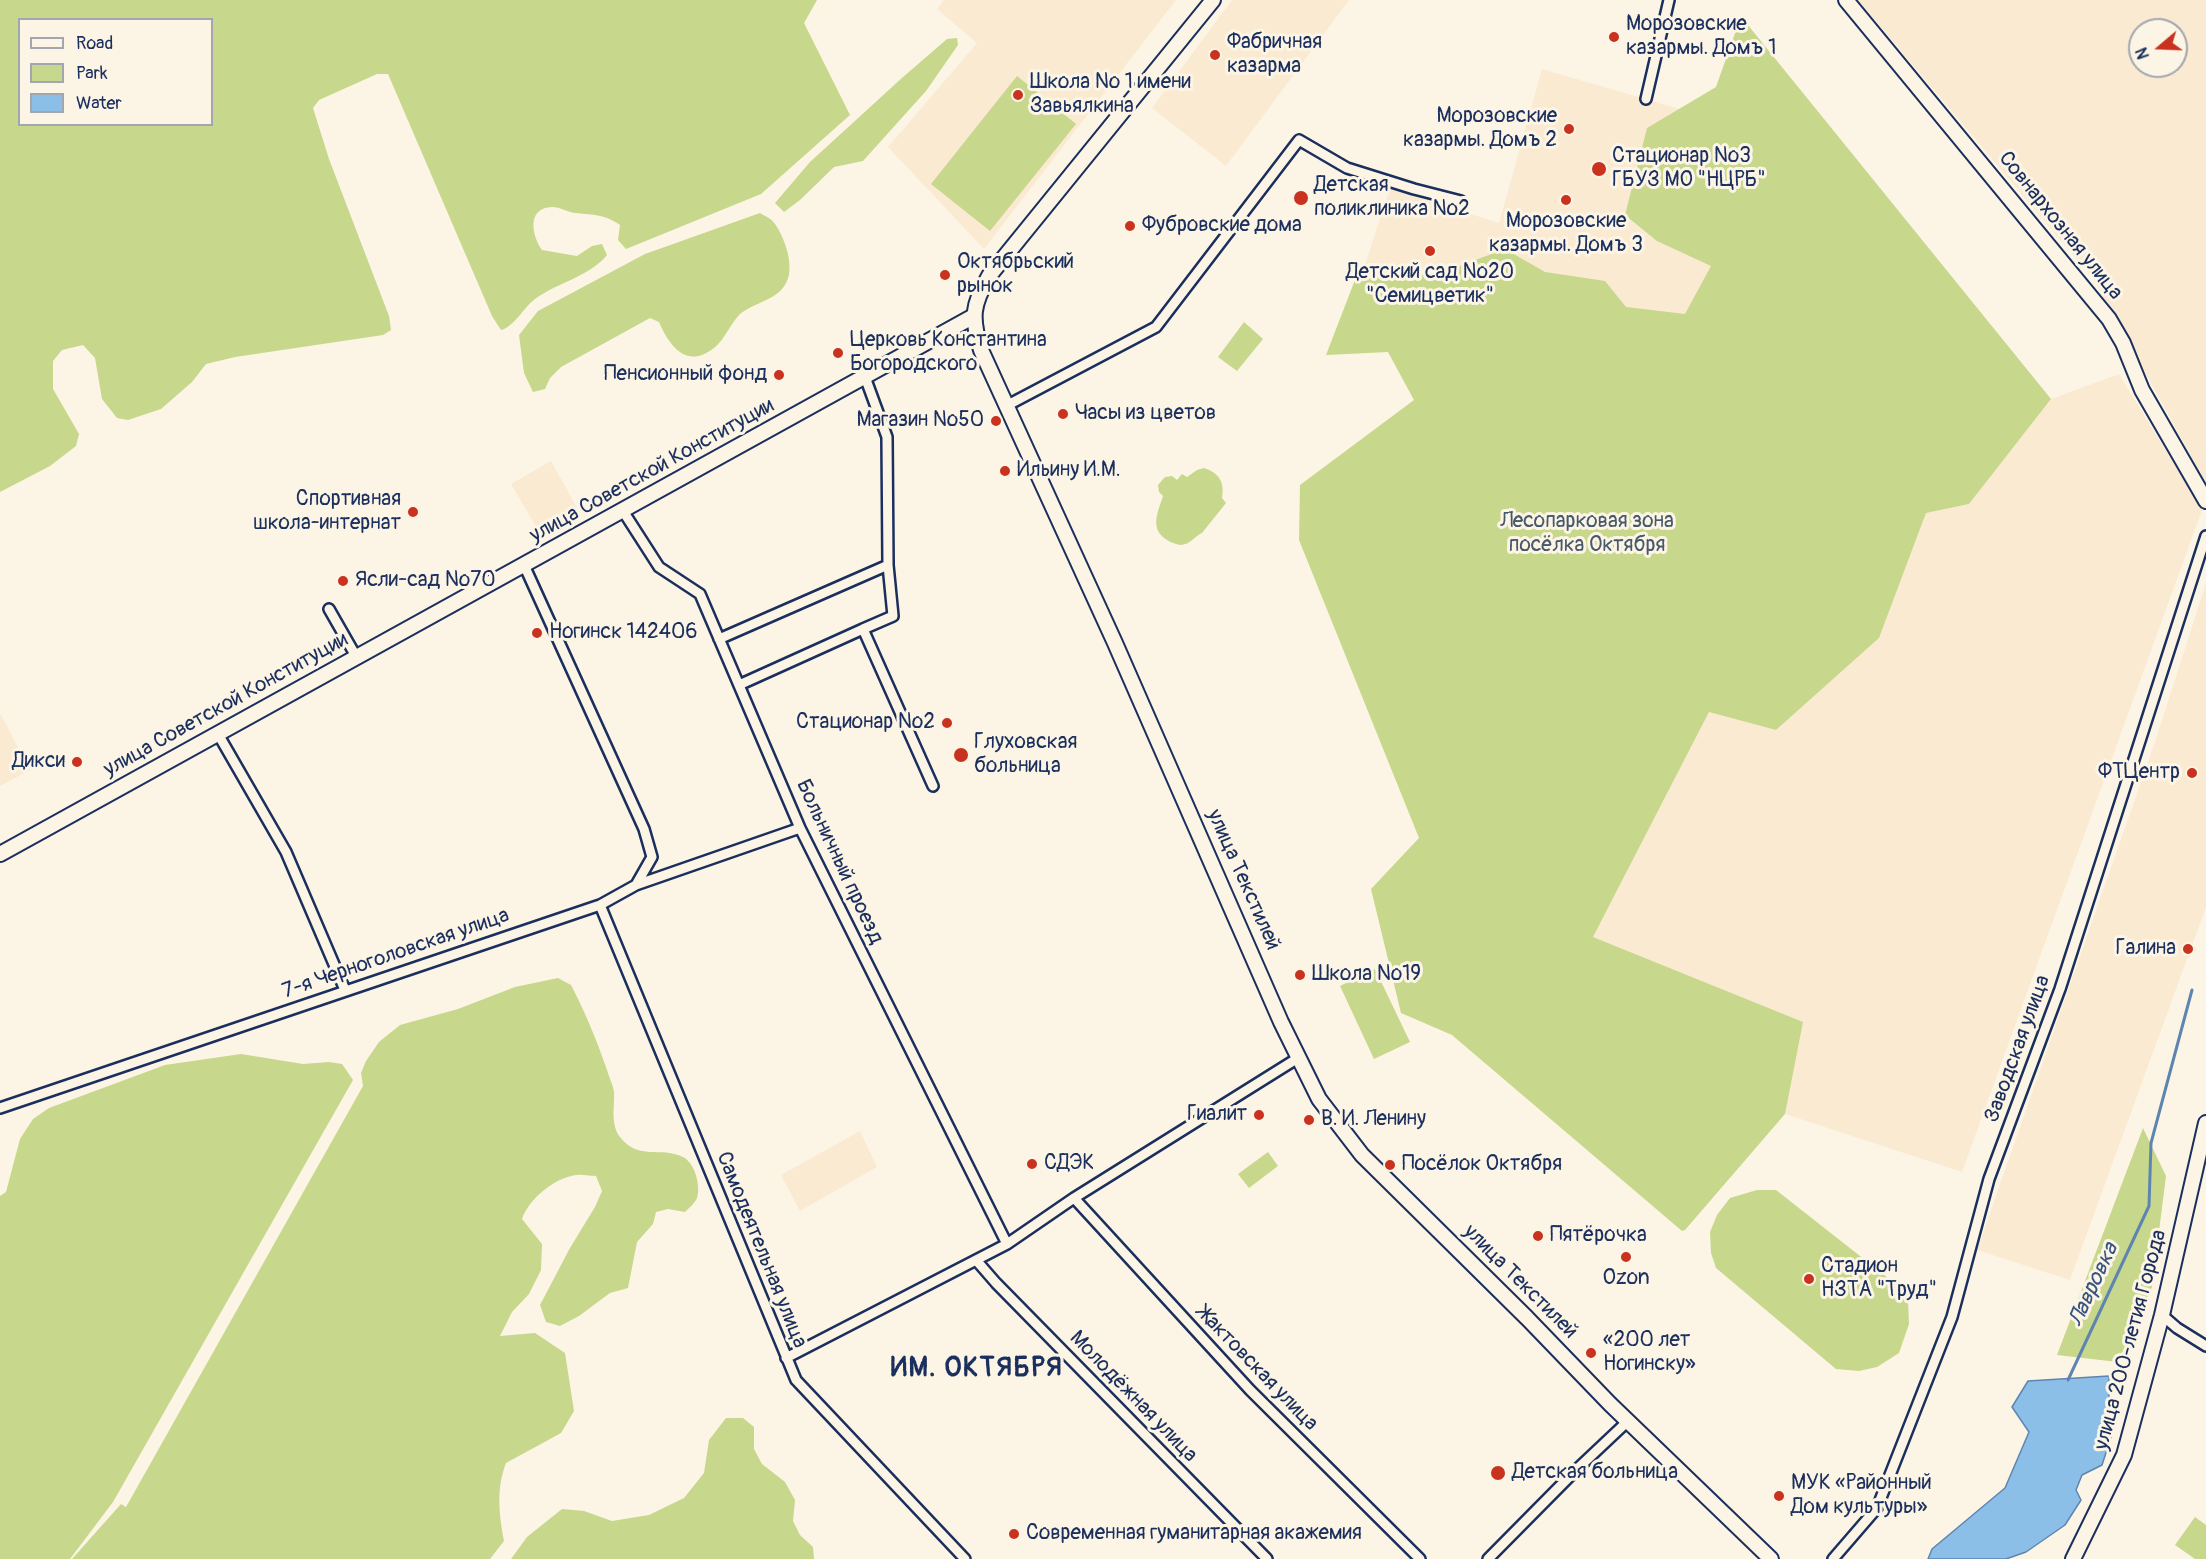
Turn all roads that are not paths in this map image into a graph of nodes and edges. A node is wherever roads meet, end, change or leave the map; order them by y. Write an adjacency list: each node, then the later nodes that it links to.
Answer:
1 (1213, 0): 6 (street)
2 (1669, 0): 4 (street)
3 (1846, 0): 9 (street, Совнархозная улица)
4 (1646, 99)
5 (1461, 201): 8 (street)
6 (974, 316): 7 (street, улица Советской Конституции); 8 (street, улица Текстилей)
7 (865, 377): 10 (street, улица Советской Конституции); 13 (street)
8 (1006, 406): 26 (street, улица Текстилей)
9 (2206, 501)
10 (623, 511): 12 (street, улица Советской Конституции); 16 (street, Больничный проезд)
11 (2206, 536): 41 (street, Заводская улица)
12 (524, 565): 17 (street, улица Советской Конституции); 23 (street)
13 (888, 565): 15 (street); 16 (street)
14 (329, 609): 17 (street)
15 (863, 629): 18 (street); 20 (street)
16 (719, 639): 18 (street, Больничный проезд)
17 (357, 658): 19 (street, улица Советской Конституции)
18 (739, 685): 21 (street, Больничный проезд)
19 (218, 734): 22 (street, улица Советской Конституции); 25 (street)
20 (933, 786)
21 (800, 828): 23 (street, 7-я Черноголовская улица); 30 (street, Больничный проезд)
22 (0, 854)
23 (636, 885): 24 (street, 7-я Черноголовская улица)
24 (600, 905): 25 (street, 7-я Черноголовская улица); 34 (street, Самодеятельная улица)
25 (345, 990): 27 (street, 7-я Черноголовская улица)
26 (1298, 1058): 29 (street); 35 (street, улица Текстилей)
27 (0, 1108)
28 (2206, 1123): 32 (street, улица 200-летия Города)
29 (1074, 1198): 30 (street); 38 (street, Жактовская улица)
30 (1007, 1244): 31 (street)
31 (976, 1260): 34 (street); 37 (street, Молодёжная улица)
32 (2162, 1315): 33 (street); 42 (street, улица 200-летия Города)
33 (2206, 1346)
34 (786, 1358): 36 (street, Самодеятельная улица)
35 (1628, 1421): 39 (street); 40 (street, улица Текстилей)
36 (965, 1559)
37 (1267, 1559)
38 (1420, 1559)
39 (1488, 1559)
40 (1771, 1559)
41 (1833, 1559)
42 (2073, 1559)

